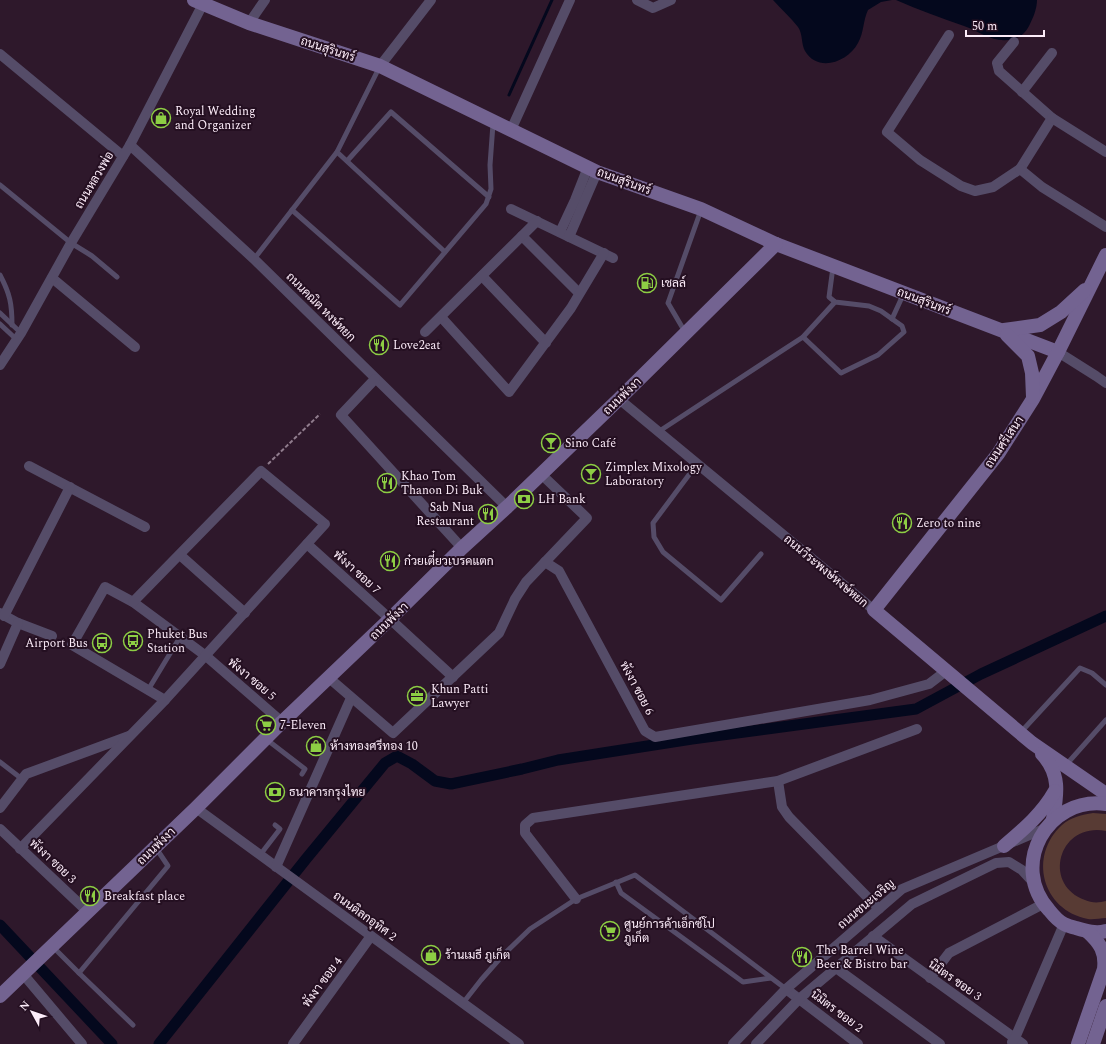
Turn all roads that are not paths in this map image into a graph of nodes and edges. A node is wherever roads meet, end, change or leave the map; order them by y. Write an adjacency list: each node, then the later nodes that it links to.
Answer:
1 (265, 0): 7 (street)
2 (431, 0): 12 (street)
3 (570, 0): 16 (street)
4 (637, 0): 5 (street)
5 (671, 0)
6 (200, 1): 7 (street, ถนนสุรินทร์); 17 (street, ถนนหลวงพ่อ)
7 (249, 23): 12 (street, ถนนสุรินทร์)
8 (949, 35): 23 (street)
9 (1014, 42): 13 (street)
10 (1052, 53): 13 (street)
11 (0, 54): 20 (street)
12 (380, 66): 15 (street, ถนนสุรินทร์); 18 (lane)
13 (1022, 92): 14 (street)
14 (1052, 118): 19 (street); 23 (street)
15 (493, 121): 16 (street, ถนนสุรินทร์); 25 (lane)
16 (511, 130): 22 (street, ถนนสุรินทร์)
17 (130, 145): 20 (street, ถนนหลวงพ่อ); 37 (street, ถนนคณิต หงษ์หยก)
18 (337, 152): 21 (lane); 28 (lane)
19 (1106, 152)
20 (123, 156): 33 (street, ถนนหลวงพ่อ)
21 (347, 161): 25 (lane); 35 (lane)
22 (593, 169): 27 (street, ถนนสุรินทร์); 31 (street)
23 (1020, 169): 30 (street)
24 (0, 185): 33 (lane)
25 (489, 196): 35 (lane)
26 (511, 209): 29 (street)
27 (701, 209): 34 (street, ถนนสุรินทร์); 54 (lane)
28 (292, 210): 35 (lane); 37 (lane)
29 (537, 221): 31 (street); 32 (street)
30 (1106, 227)
31 (565, 234): 44 (street)
32 (522, 236): 41 (street); 44 (street)
33 (71, 244): 40 (lane); 42 (street, ถนนหลวงพ่อ)
34 (776, 244): 38 (street, ถนนสุรินทร์); 54 (street, ถนนพังงา)
35 (445, 252)
36 (1106, 255): 43 (street, ถนนศรีเสนา)
37 (254, 259): 61 (street, ถนนคณิต หงษ์หยก)
38 (833, 266): 45 (street, ถนนสุรินทร์); 46 (lane)
39 (0, 275): 51 (lane)
40 (117, 276)
41 (482, 276): 48 (street); 57 (street)
42 (52, 278): 55 (street, ถนนหลวงพ่อ); 58 (street)
43 (1090, 286): 52 (street); 59 (street, ถนนศรีเสนา)
44 (579, 293): 57 (street)
45 (904, 293): 49 (lane); 52 (street, ถนนสุรินทร์)
46 (835, 302): 49 (lane); 56 (lane)
47 (0, 314): 51 (lane)
48 (441, 317): 53 (street); 57 (street)
49 (892, 319): 56 (lane)
50 (0, 324): 55 (lane)
51 (12, 325): 55 (lane)
52 (1002, 330): 59 (street, ถนนสุรินทร์); 64 (street)
53 (425, 332)
54 (686, 333): 63 (street, ถนนพังงา)
55 (18, 336): 60 (street, ถนนหลวงพ่อ)
56 (804, 337): 65 (lane)
57 (546, 343)
58 (135, 347)
59 (1058, 352): 62 (street); 64 (street, ถนนศรีเสนา)
60 (0, 365)
61 (375, 378): 70 (street, ถนนคณิต หงษ์หยก); 73 (street)
62 (1106, 383)
63 (619, 399): 65 (street, ถนนวีระพงษ์หงษ์หยก); 68 (street, ถนนพังงา)
64 (1033, 399): 78 (street, ถนนศรีเสนา)
65 (658, 432): 66 (street, ถนนวีระพงษ์หงษ์หยก)
66 (697, 464): 74 (lane); 78 (street, ถนนวีระพงษ์หงษ์หยก)
67 (29, 466): 69 (street)
68 (541, 474): 70 (street, ถนนพังงา); 76 (street)
69 (70, 488): 71 (street); 80 (street)
70 (507, 507): 73 (street, ถนนพังงา)
71 (145, 527)
72 (306, 544): 75 (street); 79 (street); 81 (street, พังงา ซอย 7)
73 (462, 548): 81 (street, ถนนพังงา)
74 (761, 554)
75 (180, 556): 77 (street); 79 (street)
76 (545, 562): 87 (street, พังงา ซอย 6); 88 (street)
77 (133, 602): 84 (street, พังงา ซอย 5); 91 (street, พังงา ซอย 5)
78 (874, 610): 87 (street, ถนนวีระพงษ์หงษ์หยก)
79 (245, 613): 85 (street)
80 (2, 614): 82 (street)
81 (390, 619): 88 (street, พังงา ซอย 7); 89 (street, ถนนพังงา)
82 (18, 623): 83 (street); 86 (street)
83 (52, 636)
84 (180, 637): 85 (street, พังงา ซอย 5); 91 (lane)
85 (206, 656): 93 (street); 95 (street, พังงา ซอย 5)
86 (0, 664)
87 (949, 673): 97 (street, ถนนวีระพงษ์หงษ์หยก)
88 (453, 677): 92 (street)
89 (329, 678): 92 (street); 95 (street, ถนนพังงา)
90 (1106, 685): 97 (lane)
91 (148, 690): 93 (street)
92 (351, 698): 118 (street)
93 (165, 700): 98 (street)
94 (1106, 720): 102 (lane)
95 (282, 722): 99 (street, ถนนพังงา)
96 (917, 729): 105 (street)
97 (1020, 733): 100 (street, ถนนวีระพงษ์หงษ์หยก)
98 (132, 735): 104 (street); 116 (street)
99 (266, 738): 103 (lane); 110 (street, ถนนพังงา)
100 (1032, 743): 102 (street, ถนนวีระพงษ์หงษ์หยก); 106 (street, ถนนวีระพงษ์หงษ์หยก)
101 (0, 762): 104 (lane)
102 (1065, 766): 107 (street, ถนนวีระพงษ์หงษ์หยก)
103 (302, 774)
104 (22, 779): 109 (street)
105 (778, 781): 121 (street); 123 (street)
106 (1056, 789): 111 (street, ถนนวีระพงษ์หงษ์หยก); 114 (street)
107 (1106, 794)
108 (1106, 804): 111 (street)
109 (0, 808)
110 (196, 808): 115 (street, ถนนพังงา); 117 (street, ถนนติลกอุทิศ 2)
111 (1049, 824): 114 (street, ถนนชนะเจริญ); 120 (street, ถนนวีระพงษ์หงษ์หยก)
112 (275, 825): 117 (lane)
113 (0, 829): 116 (street, พังงา ซอย 3)
114 (1004, 846): 123 (street, ถนนชนะเจริญ)
115 (156, 847): 124 (street, ถนนพังงา); 132 (lane)
116 (20, 849): 124 (street, พังงา ซอย 3)
117 (260, 855): 118 (street, ถนนติลกอุทิศ 2)
118 (280, 870): 128 (street, ถนนติลกอุทิศ 2)
119 (616, 882): 121 (lane); 134 (lane); 134 (lane)
120 (1034, 883): 122 (street); 129 (street)
121 (576, 899): 139 (lane)
122 (1043, 904): 125 (street); 135 (street)
123 (879, 909): 136 (street, ถนนชนะเจริญ)
124 (88, 912): 130 (street, ถนนพังงา)
125 (1064, 924): 127 (street); 142 (street)
126 (1106, 931): 127 (street)
127 (1088, 932): 151 (street)
128 (371, 936): 139 (street, ถนนติลกอุทิศ 2); 145 (street, พังงา ซอย 4)
129 (873, 936): 131 (street); 135 (street, นิมิตร ซอย 3)
130 (52, 946): 132 (lane); 133 (street, ถนนพังงา)
131 (836, 968): 138 (street); 150 (street)
132 (79, 972): 141 (lane)
133 (23, 974): 137 (street, ถนนพังงา); 144 (street)
134 (771, 978): 136 (lane)
135 (930, 978): 142 (street, นิมิตร ซอย 3)
136 (786, 990): 138 (street, นิมิตร ซอย 2); 147 (street, ถนนชนะเจริญ)
137 (0, 996)
138 (799, 999): 148 (street); 149 (street, นิมิตร ซอย 2)
139 (463, 1003): 146 (street, ถนนติลกอุทิศ 2)
140 (1106, 1006): 143 (street)
141 (133, 1025)
142 (1017, 1042)
143 (1095, 1042)
144 (82, 1044)
145 (293, 1044)
146 (519, 1044)
147 (733, 1044)
148 (756, 1044)
149 (858, 1044)
150 (940, 1044)
151 (1078, 1044)

